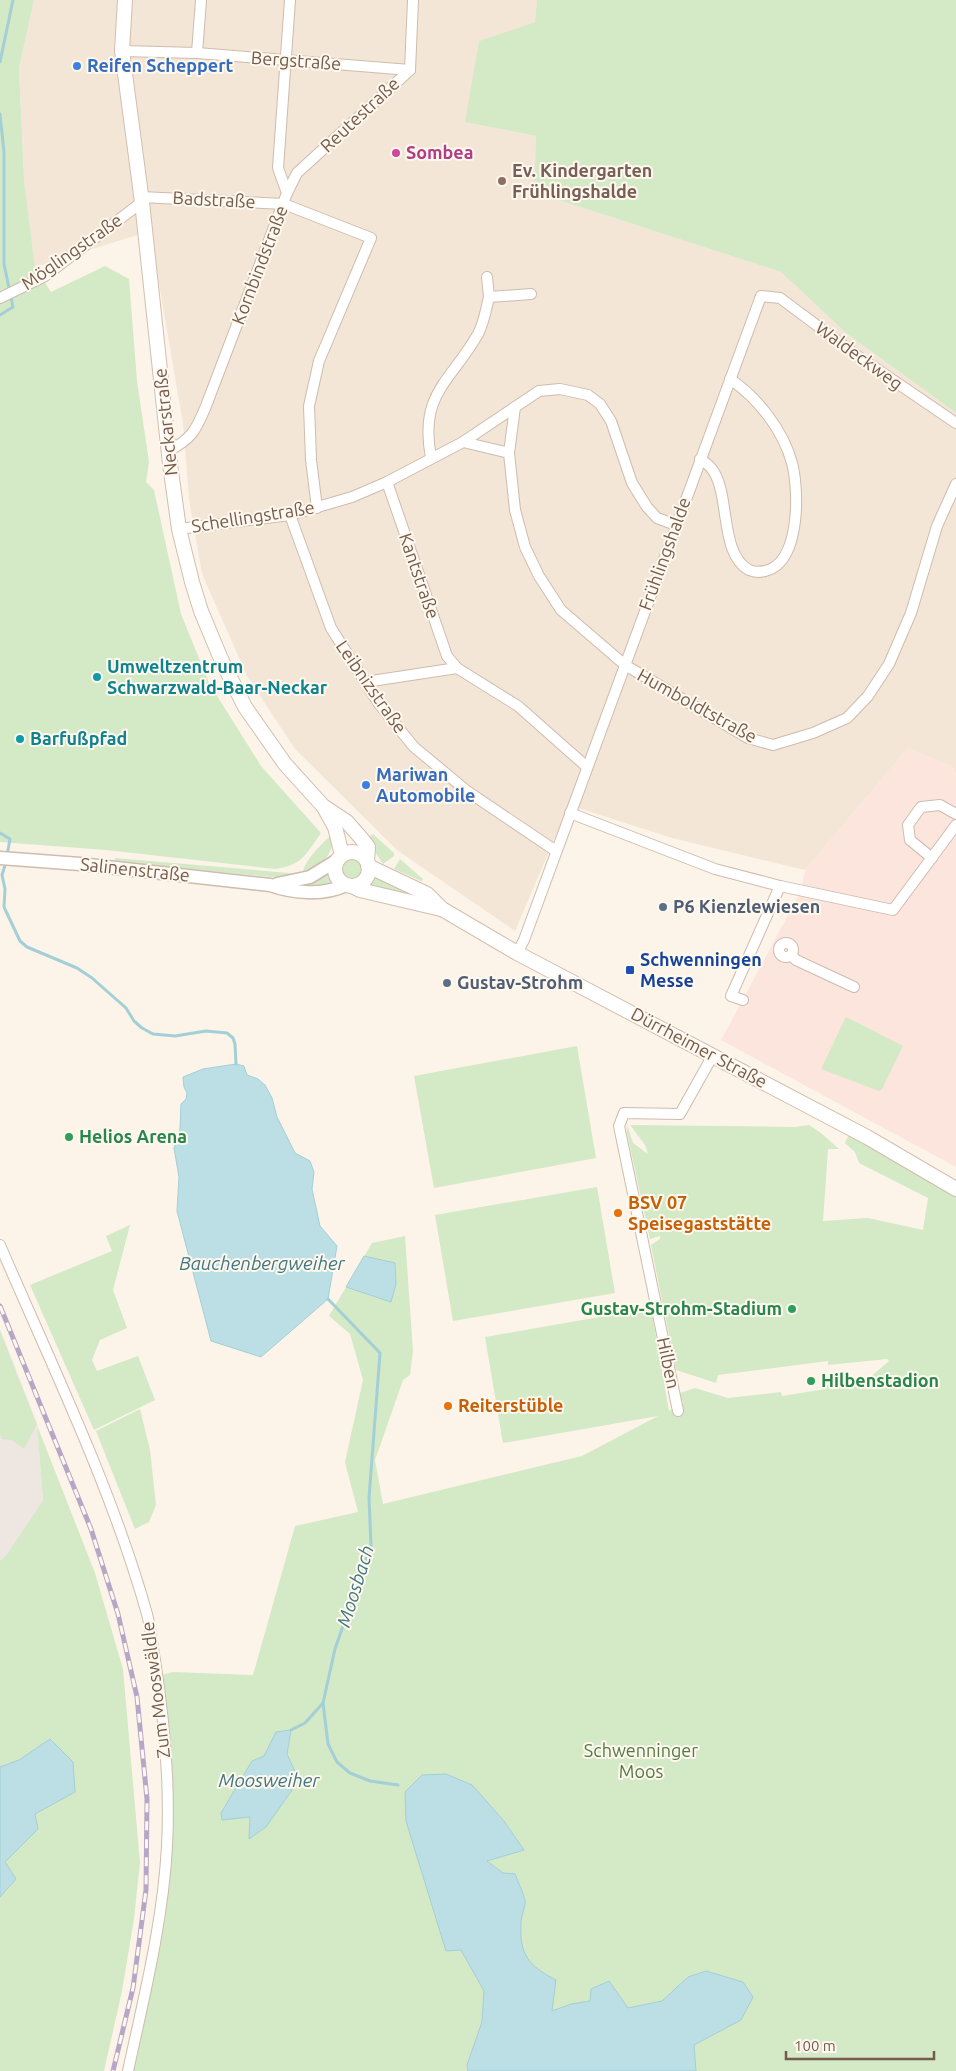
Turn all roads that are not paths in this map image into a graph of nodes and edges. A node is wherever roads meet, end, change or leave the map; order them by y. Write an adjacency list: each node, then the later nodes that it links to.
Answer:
1 (124, 0): 5 (main road, Neckarstraße)
2 (201, 0): 6 (street)
3 (290, 0): 7 (street, Kornbindstraße)
4 (414, 0): 8 (street, Reutestraße)
5 (122, 50): 6 (street, Bergstraße); 10 (main road, Neckarstraße)
6 (197, 53): 7 (street, Bergstraße)
7 (287, 60): 8 (street, Bergstraße); 9 (street, Kornbindstraße)
8 (410, 70): 9 (street, Reutestraße)
9 (287, 193): 11 (street, Kornbindstraße)
10 (142, 199): 11 (street, Badstraße); 16 (street, Möglingstraße); 21 (main road, Neckarstraße)
11 (284, 204): 21 (street, Kornbindstraße); 27 (street, Badstraße)
12 (487, 277): 15 (street)
13 (531, 294): 15 (street)
14 (761, 296): 17 (street, Frühlingshalde); 19 (street, Waldeckweg)
15 (489, 297): 23 (street)
16 (0, 298)
17 (730, 378): 24 (street, Frühlingshalde); 24 (street)
18 (515, 407): 20 (street, Schellingstraße); 22 (street); 29 (street, Schellingstraße)
19 (956, 423)
20 (463, 442): 22 (street); 23 (street, Schellingstraße)
21 (168, 451): 30 (main road, Neckarstraße)
22 (509, 453): 31 (street, Humboldtstraße)
23 (431, 458): 25 (street, Schellingstraße)
24 (700, 459): 29 (street, Frühlingshalde)
25 (387, 482): 27 (street, Schellingstraße); 32 (street, Kantstraße)
26 (956, 484): 31 (street, Humboldtstraße)
27 (317, 508): 28 (street, Schellingstraße)
28 (290, 515): 30 (street, Schellingstraße); 33 (street, Leibnizstraße)
29 (676, 525): 31 (street, Frühlingshalde)
30 (179, 529): 35 (main road, Neckarstraße)
31 (625, 665): 34 (street, Frühlingshalde)
32 (456, 668): 33 (street); 34 (street, Kantstraße)
33 (365, 682): 39 (street, Leibnizstraße)
34 (587, 767): 36 (street, Frühlingshalde)
35 (323, 806): 41 (main road, Neckarstraße); 43 (main road, Neckarstraße)
36 (570, 813): 39 (street, Frühlingshalde); 46 (street)
37 (956, 814): 42 (street)
38 (956, 825): 42 (street)
39 (556, 852): 48 (street, Frühlingshalde)
40 (0, 858): 44 (street, Salinenstraße)
41 (339, 858): 43 (main road); 44 (street, Salinenstraße); 45 (main road)
42 (932, 858): 46 (street)
43 (368, 863): 45 (main road); 47 (main road, Dürrheimer Straße)
44 (270, 885): 45 (street, Salinenstraße)
45 (349, 886): 47 (main road, Dürrheimer Straße)
46 (780, 886): 51 (street)
47 (442, 909): 48 (main road, Dürrheimer Straße)
48 (517, 953): 52 (main road, Dürrheimer Straße)
49 (791, 955): 50 (street)
50 (854, 987)
51 (743, 1000)
52 (713, 1055): 53 (main road, Dürrheimer Straße); 55 (street, Hilben)
53 (956, 1188)
54 (0, 1245): 56 (street, Zum Mooswäldle)
55 (678, 1412)
56 (128, 2071)

